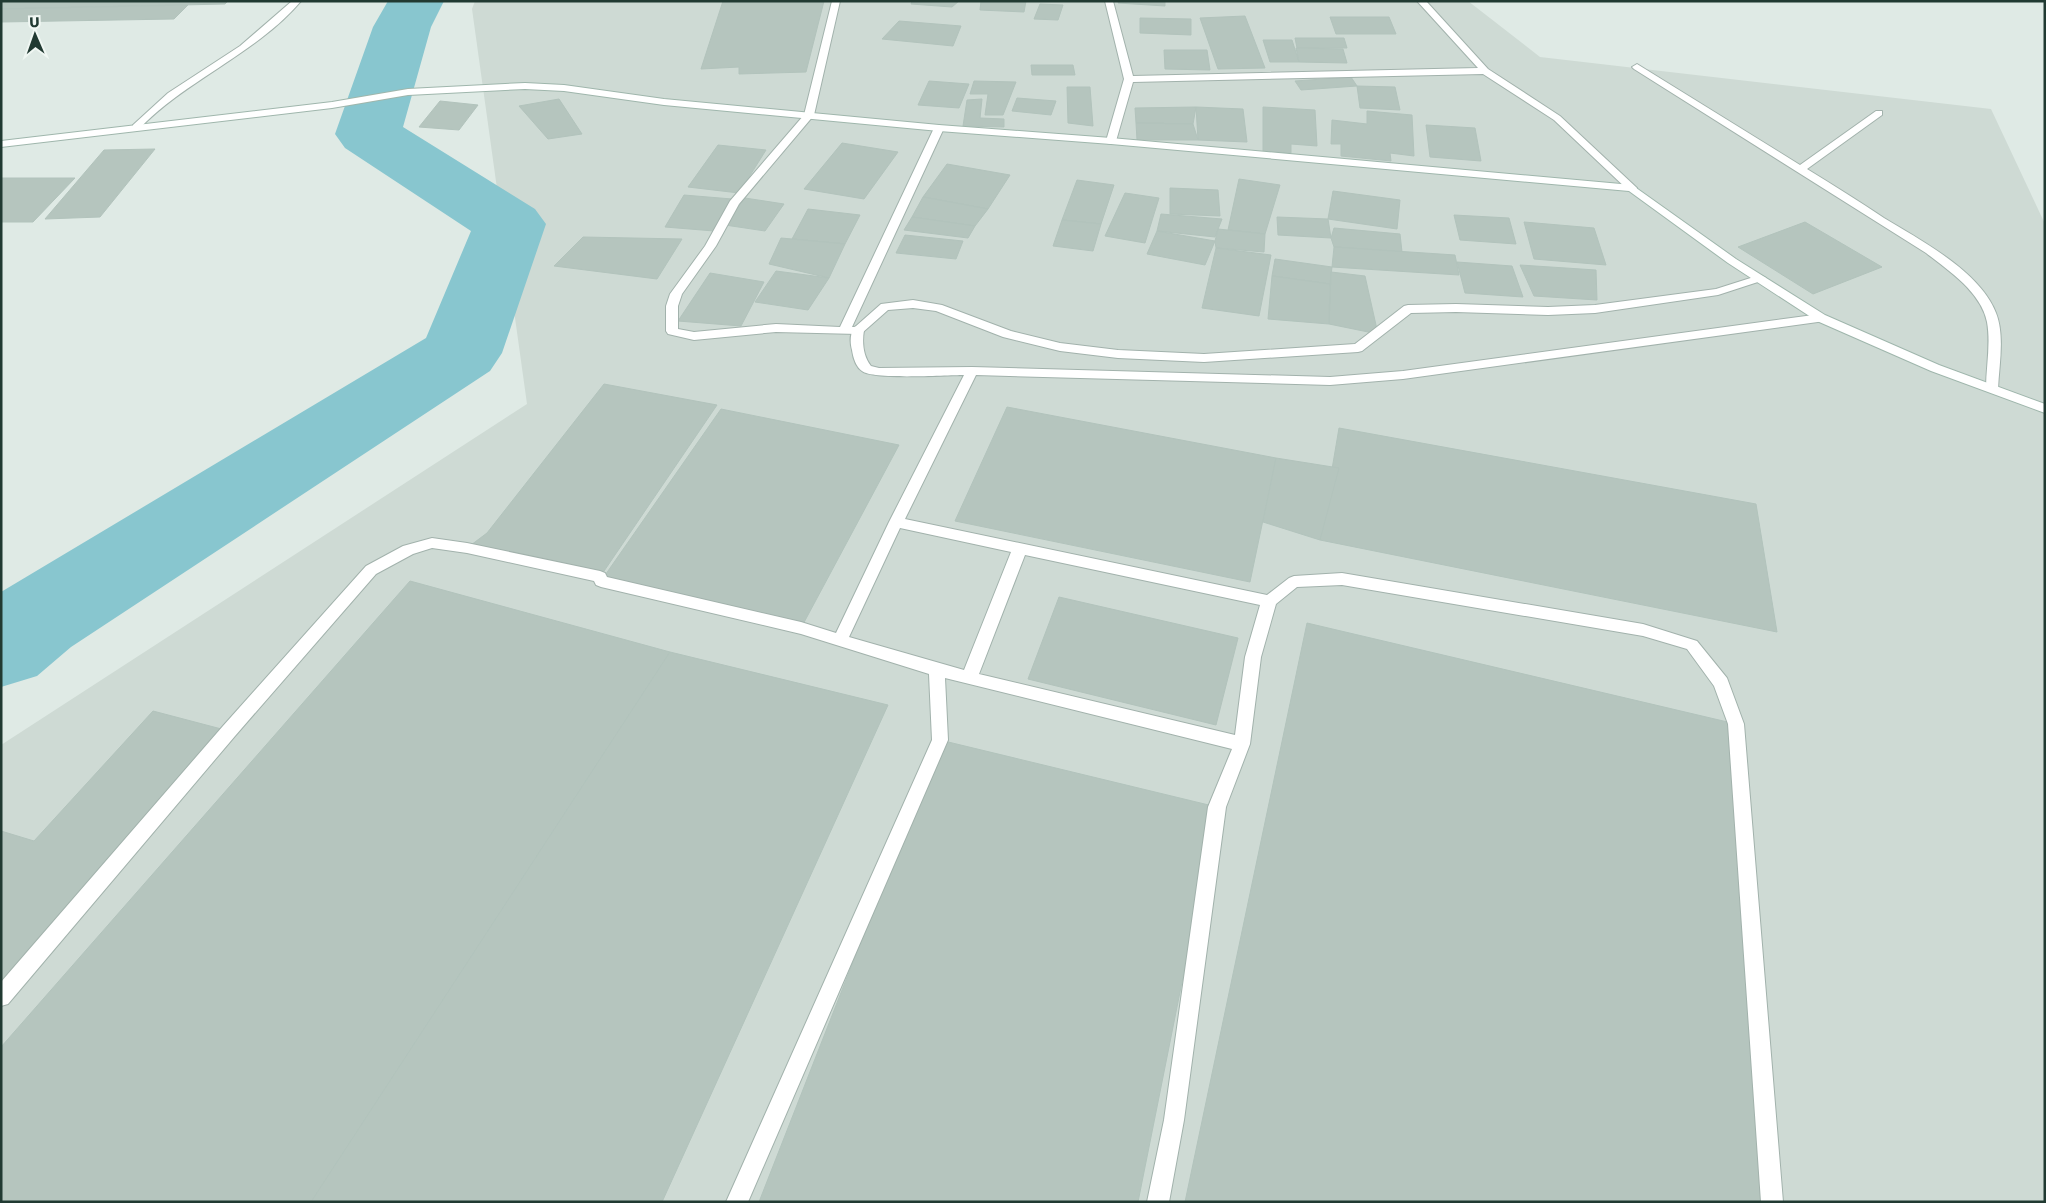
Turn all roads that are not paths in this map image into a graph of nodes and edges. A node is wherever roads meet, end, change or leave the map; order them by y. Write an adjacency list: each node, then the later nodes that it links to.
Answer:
1 (297, 1): 10 (street)
2 (836, 1): 9 (street)
3 (1109, 1): 7 (street)
4 (1421, 1): 6 (street)
5 (1636, 67): 14 (street)
6 (1485, 71): 7 (street); 15 (street)
7 (1129, 79): 12 (street)
8 (1879, 112): 14 (street)
9 (809, 115): 10 (street); 11 (street); 19 (street)
10 (136, 127): 13 (street)
11 (939, 128): 12 (street); 19 (street)
12 (1111, 141): 15 (street)
13 (1, 144)
14 (1800, 169): 21 (street)
15 (1632, 188): 16 (street)
16 (1760, 278): 17 (street); 18 (street)
17 (1821, 318): 20 (street); 21 (street)
18 (858, 330): 19 (street); 20 (street)
19 (844, 331)
20 (972, 371): 23 (street)
21 (1992, 389): 22 (street)
22 (2045, 409)
23 (896, 522): 24 (street); 26 (street)
24 (1020, 548): 25 (street); 28 (street)
25 (1269, 601): 29 (street); 33 (street)
26 (840, 640): 27 (street); 30 (street)
27 (937, 670): 28 (street); 31 (street)
28 (969, 678): 29 (street)
29 (1242, 744): 32 (street)
30 (1, 997)
31 (737, 1202)
32 (1158, 1202)
33 (1772, 1202)

